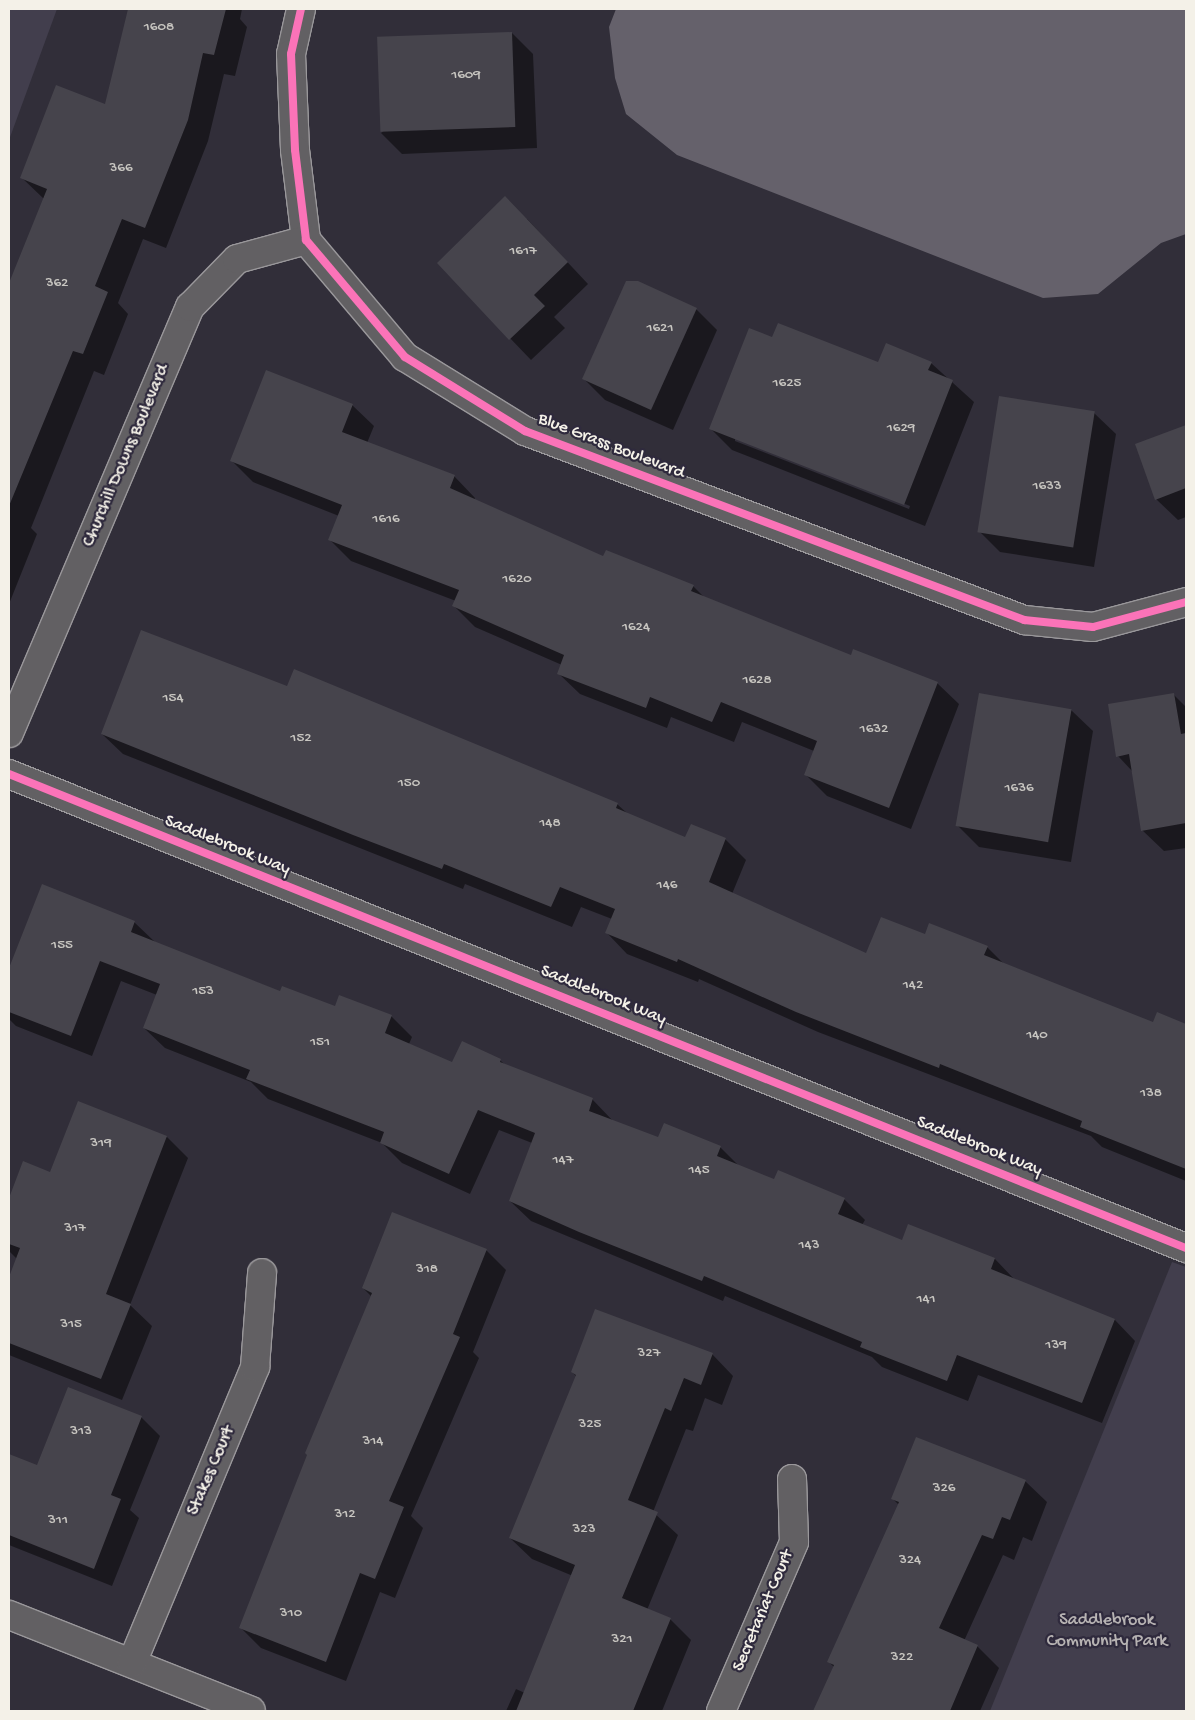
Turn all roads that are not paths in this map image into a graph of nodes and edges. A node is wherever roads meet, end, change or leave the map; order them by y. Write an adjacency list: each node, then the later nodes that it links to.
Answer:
1 (302, 9): 2 (street)
2 (306, 240): 3 (street, Blue Grass Boulevard); 4 (street, Churchill Downs Boulevard)
3 (1186, 602)
4 (9, 733)
5 (9, 774): 6 (street, Saddlebrook Way)
6 (1186, 1248)
7 (262, 1273): 10 (street, Stakes Court)
8 (792, 1479): 12 (street, Secretariat Court)
9 (9, 1615): 10 (street)
10 (132, 1663): 11 (street)
11 (250, 1711)
12 (721, 1711)

